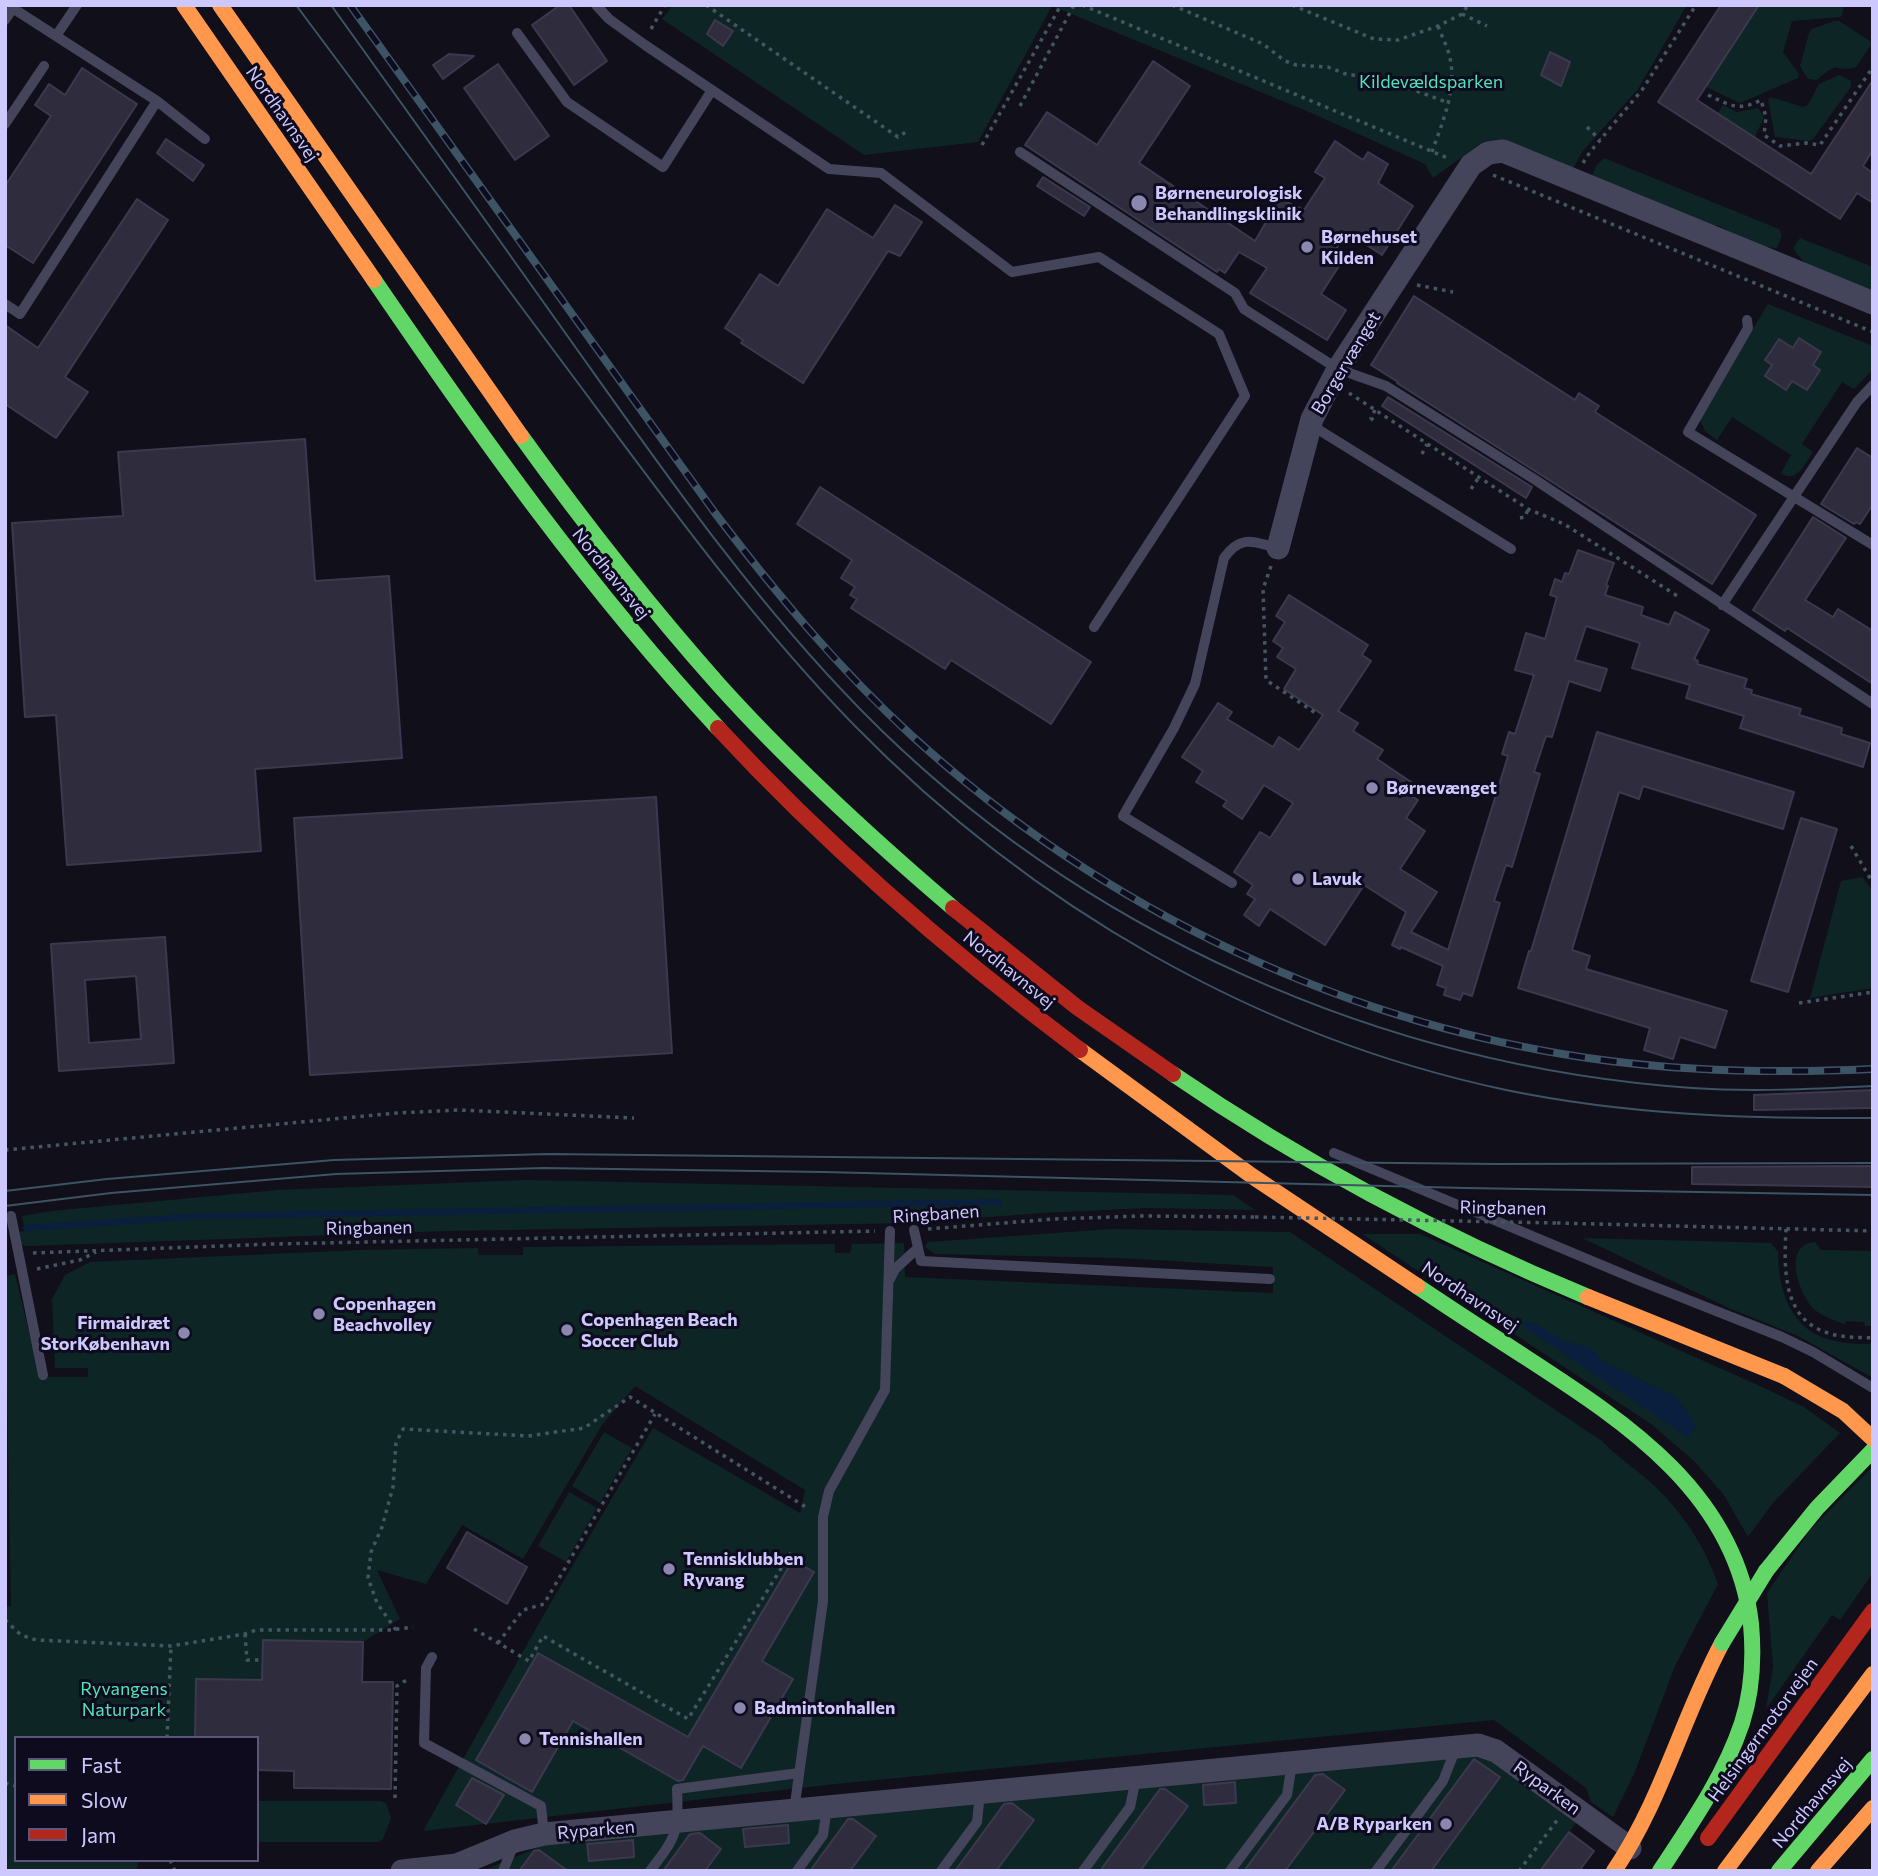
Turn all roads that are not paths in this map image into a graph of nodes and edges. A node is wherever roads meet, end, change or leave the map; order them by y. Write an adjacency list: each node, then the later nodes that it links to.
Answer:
1 (77, 5): 8 (lane)
2 (184, 5): 22 (main road, Nordhavnsvej)
3 (220, 5): 21 (main road, Nordhavnsvej)
4 (596, 5): 10 (lane)
5 (14, 7): 6 (lane); 8 (lane)
6 (5, 20)
7 (517, 33): 10 (lane)
8 (56, 36): 11 (lane)
9 (44, 66): 12 (lane)
10 (712, 90): 30 (lane)
11 (157, 101): 13 (lane); 16 (lane)
12 (5, 124)
13 (205, 139)
14 (1020, 152): 18 (lane)
15 (1873, 303): 18 (street, Borgervænget)
16 (5, 304)
17 (1747, 320): 23 (lane)
18 (1335, 376): 20 (street, Borgervænget); 29 (lane)
19 (1873, 385): 23 (lane)
20 (1311, 425): 26 (street, Borgervænget); 27 (lane)
21 (520, 435): 22 (lane); 24 (main road, Nordhavnsvej)
22 (495, 453): 28 (main road, Nordhavnsvej)
23 (1793, 497): 25 (lane); 29 (lane)
24 (593, 535): 28 (lane); 33 (main road, Nordhavnsvej)
25 (1873, 545)
26 (1278, 548): 32 (lane)
27 (1511, 549)
28 (568, 553): 72 (main road, Nordhavnsvej)
29 (1722, 606): 31 (lane)
30 (1094, 627)
31 (1873, 704)
32 (1232, 883)
33 (1214, 1101): 34 (lane); 44 (main road, Nordhavnsvej, bridge)
34 (1287, 1132)
35 (1324, 1148): 43 (lane)
36 (11, 1216): 42 (lane)
37 (914, 1230): 39 (lane)
38 (890, 1231): 41 (lane)
39 (918, 1248): 40 (lane); 41 (lane)
40 (1270, 1279)
41 (888, 1285): 52 (lane)
42 (43, 1375)
43 (1873, 1388)
44 (1873, 1439)
45 (1873, 1450): 61 (main road, bridge)
46 (1873, 1611): 62 (main road, Helsingørmotorvejen)
47 (432, 1657): 59 (lane)
48 (1873, 1674): 73 (main road)
49 (1457, 1747): 51 (street, Ryparken); 61 (street, Ryparken); 70 (lane)
50 (1873, 1759): 74 (main road, Nordhavnsvej)
51 (1292, 1763): 53 (street, Ryparken); 69 (lane)
52 (799, 1773): 57 (lane); 58 (lane)
53 (1136, 1778): 54 (street, Ryparken); 68 (lane)
54 (981, 1793): 55 (street, Ryparken); 67 (lane)
55 (827, 1807): 57 (street, Ryparken); 66 (lane)
56 (1873, 1808): 75 (main road)
57 (794, 1811): 58 (street, Ryparken)
58 (679, 1822): 59 (street, Ryparken); 65 (lane)
59 (544, 1835): 60 (street, Ryparken)
60 (515, 1841): 63 (street, Ryparken); 64 (lane)
61 (1630, 1848): 71 (main road)
62 (1698, 1850)
63 (402, 1871)
64 (503, 1871)
65 (650, 1871)
66 (797, 1871)
67 (941, 1871)
68 (1083, 1871)
69 (1230, 1871)
70 (1376, 1871)
71 (1614, 1871)
72 (1660, 1871)
73 (1725, 1871)
74 (1779, 1871)
75 (1818, 1871)

